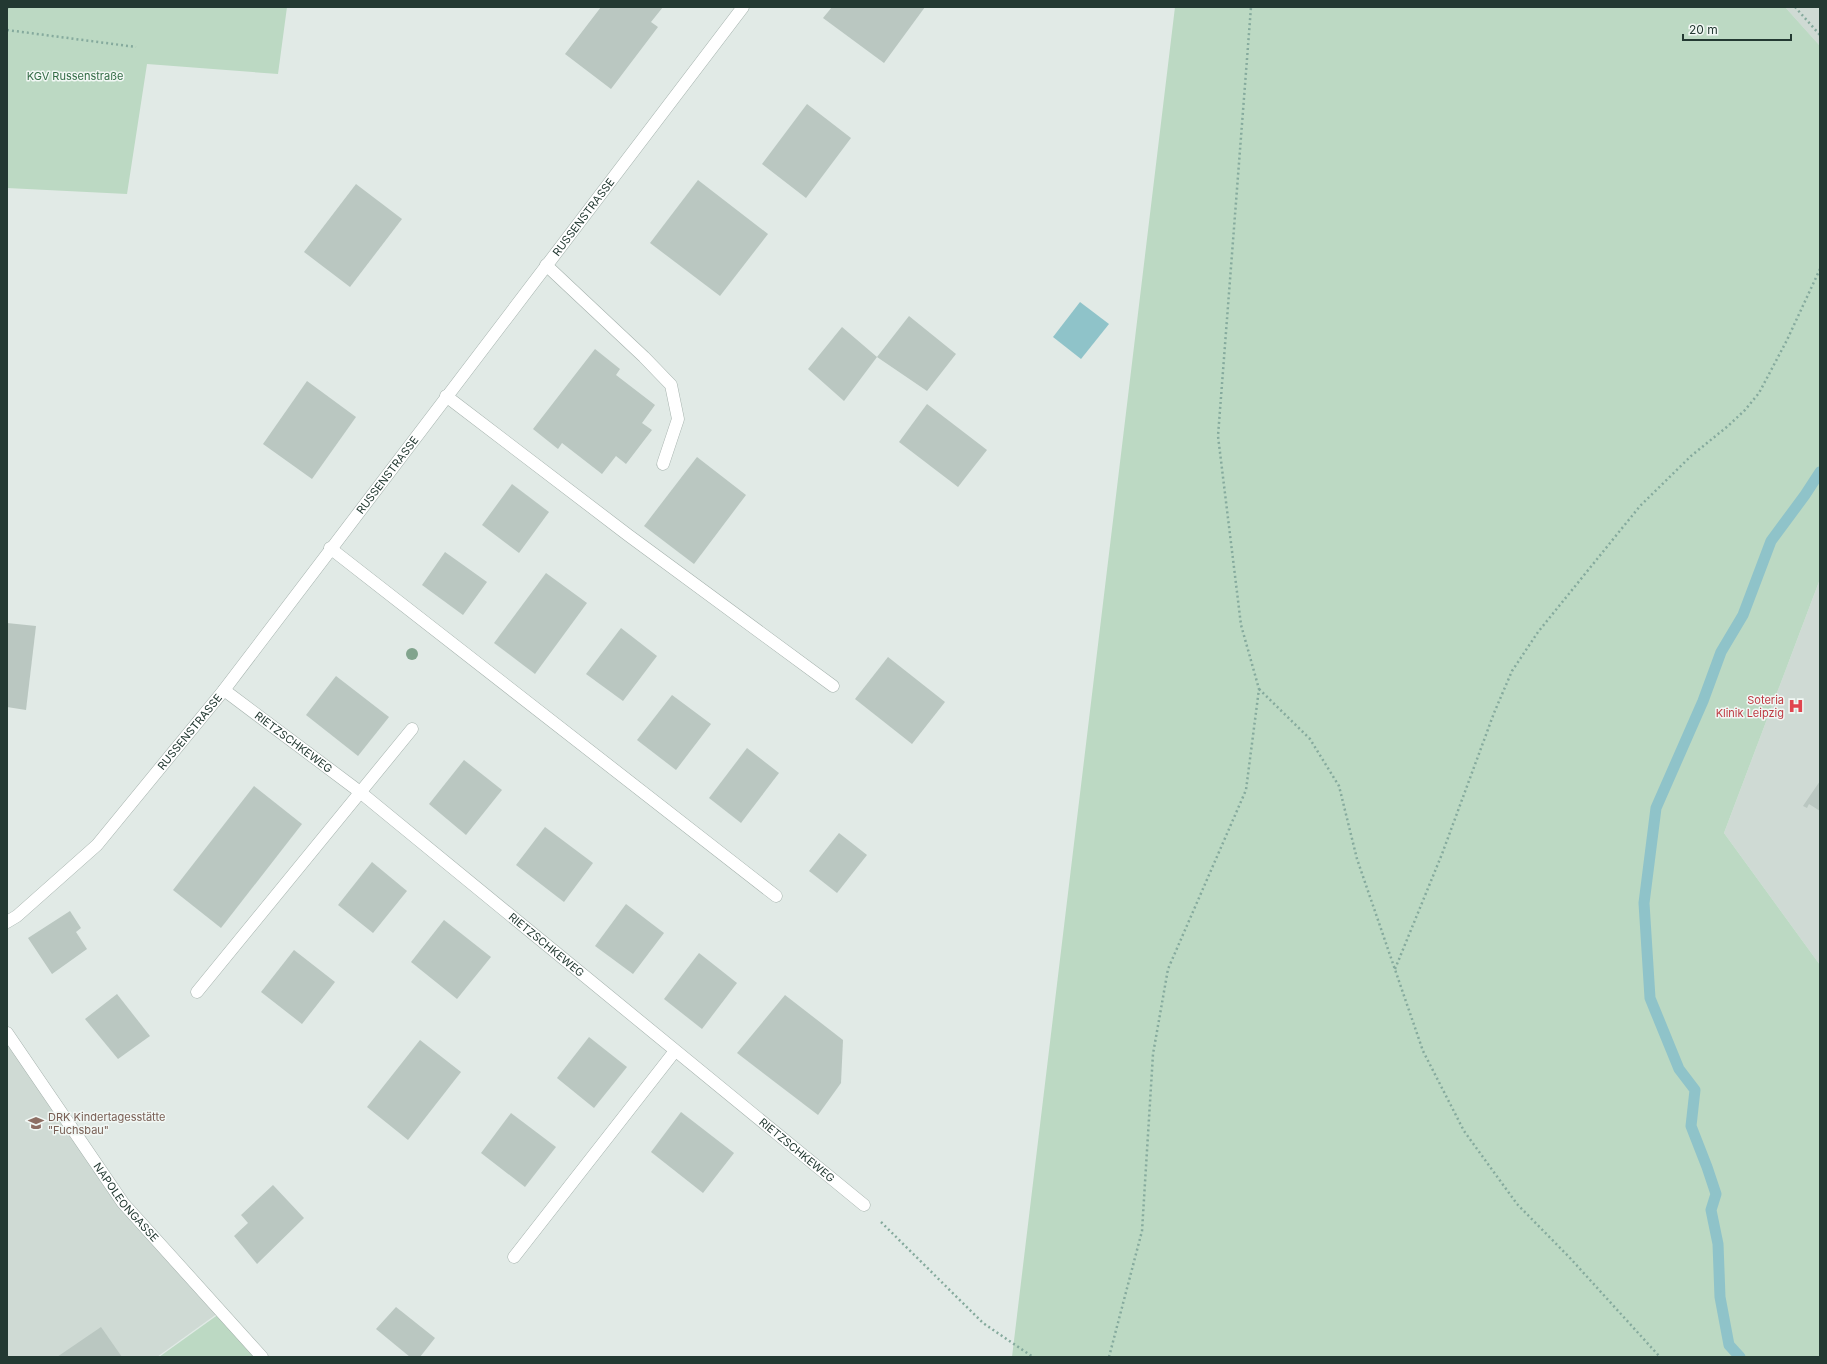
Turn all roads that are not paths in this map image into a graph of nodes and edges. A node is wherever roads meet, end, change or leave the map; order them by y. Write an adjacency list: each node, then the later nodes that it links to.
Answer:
1 (743, 7): 2 (street, RUSSENSTRASSE)
2 (546, 265): 3 (street, RUSSENSTRASSE); 4 (street)
3 (446, 396): 5 (street, RUSSENSTRASSE); 6 (street)
4 (664, 464)
5 (330, 548): 7 (street, RUSSENSTRASSE); 10 (street)
6 (833, 686)
7 (224, 690): 9 (street, RIETZSCHKEWEG); 11 (street, RUSSENSTRASSE)
8 (412, 729): 9 (street)
9 (360, 792): 12 (street); 14 (street, RIETZSCHKEWEG)
10 (776, 896)
11 (7, 922)
12 (197, 992)
13 (7, 1033): 17 (street, NAPOLEONGASSE)
14 (675, 1051): 15 (street, RIETZSCHKEWEG); 16 (street)
15 (864, 1205)
16 (514, 1257)
17 (262, 1357)

